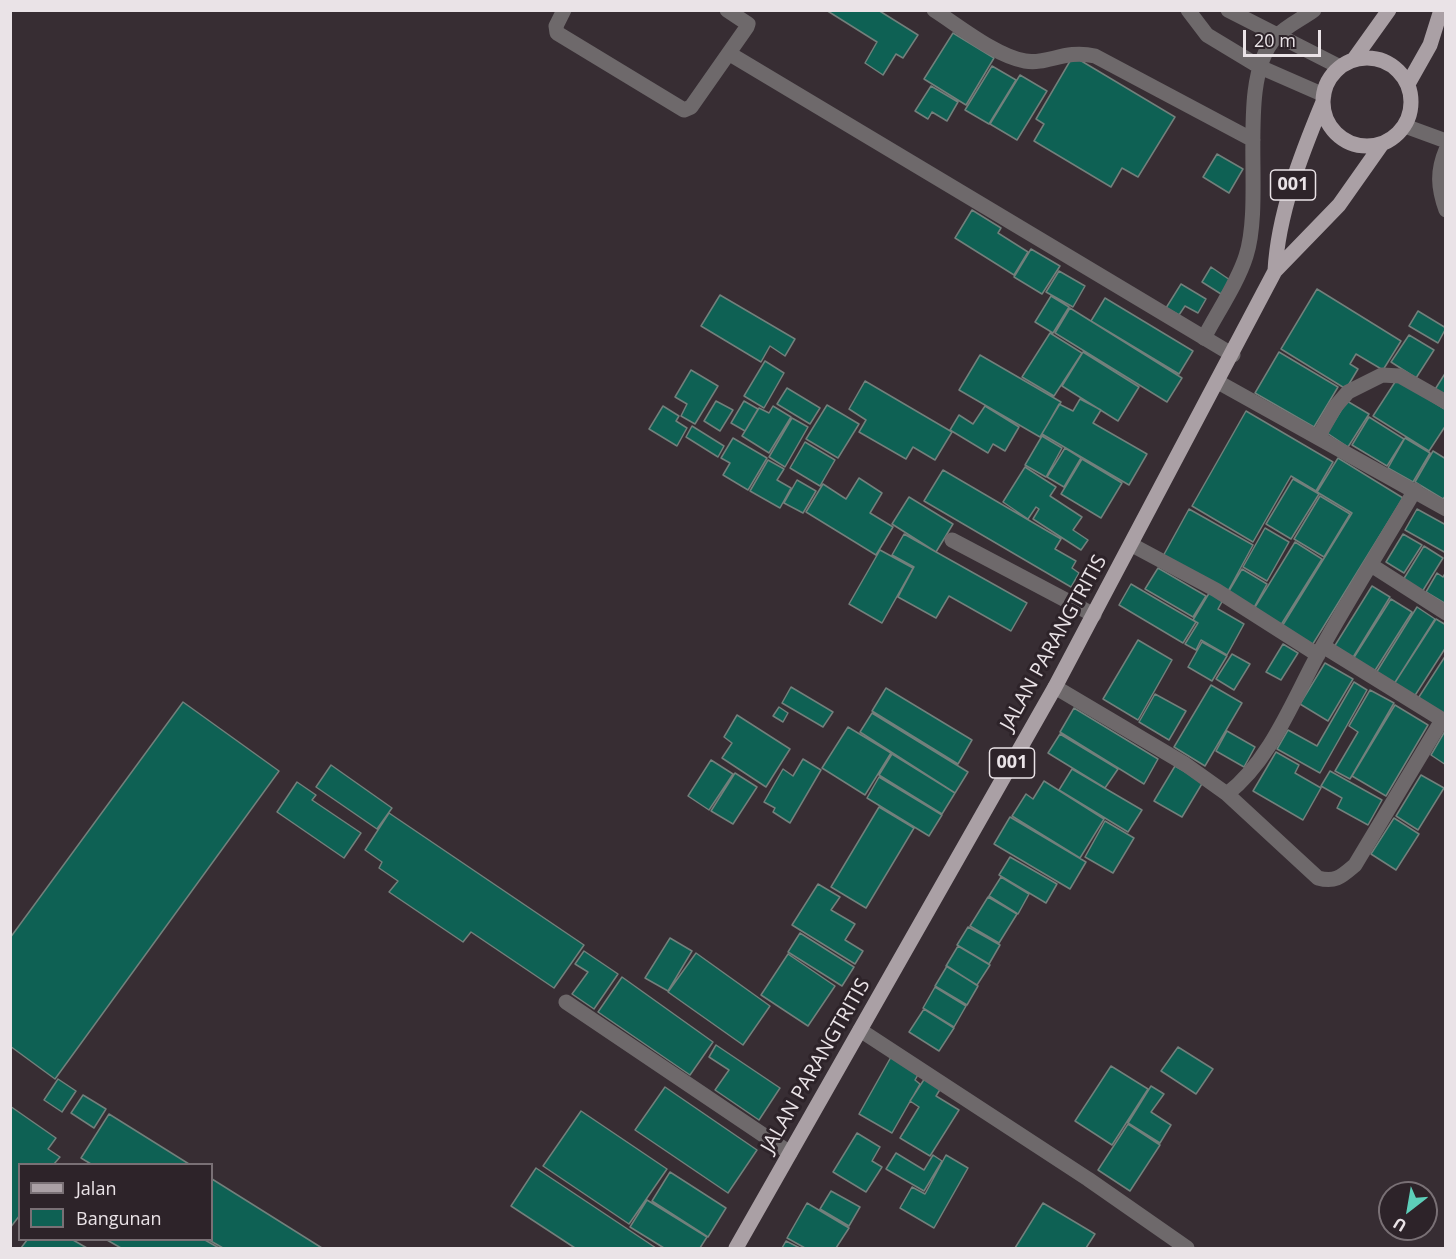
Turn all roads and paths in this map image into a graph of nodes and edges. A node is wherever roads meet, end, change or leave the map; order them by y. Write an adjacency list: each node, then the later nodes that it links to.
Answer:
1 (564, 10): 10 (street)
2 (727, 10): 10 (street)
3 (934, 10): 17 (street)
4 (1188, 10): 13 (street)
5 (1228, 10): 9 (street)
6 (1314, 10): 9 (street)
7 (1389, 10): 11 (main road, 001)
8 (1441, 10): 14 (main road)
9 (1276, 37): 12 (street); 13 (street)
10 (730, 54): 23 (street)
11 (1354, 59): 12 (main road, 001); 14 (main road)
12 (1340, 67): 15 (main road, 001)
13 (1260, 68): 15 (street); 17 (street)
14 (1408, 84): 16 (main road)
15 (1323, 98): 19 (main road); 22 (main road, JALAN PARANGTRITIS / 001)
16 (1405, 126): 18 (street); 19 (main road, 001)
17 (1253, 140): 23 (street)
18 (1446, 141)
19 (1382, 144): 22 (main road, JALAN PARANGTRITIS / 001)
20 (1446, 150): 21 (street)
21 (1446, 210)
22 (1275, 271): 24 (main road, JALAN PARANGTRITIS / 001)
23 (1204, 338): 24 (street)
24 (1233, 355): 25 (main road, JALAN PARANGTRITIS / 001)
25 (1218, 381): 27 (street); 31 (main road, JALAN PARANGTRITIS / 001)
26 (1446, 402): 27 (street)
27 (1318, 437): 28 (street)
28 (1415, 490): 29 (street); 32 (street)
29 (1446, 509)
30 (952, 540): 34 (street)
31 (1132, 544): 34 (main road, JALAN PARANGTRITIS / 001); 35 (street)
32 (1371, 565): 33 (street); 35 (street)
33 (1446, 613)
34 (1094, 615): 36 (main road, JALAN PARANGTRITIS / 001)
35 (1320, 651): 37 (street); 38 (street)
36 (1055, 687): 38 (street); 40 (main road, JALAN PARANGTRITIS / 001)
37 (1444, 721): 38 (street)
38 (1227, 794)
39 (566, 1002): 41 (street)
40 (860, 1029): 41 (main road, JALAN PARANGTRITIS / 001); 43 (street)
41 (790, 1153): 42 (main road, JALAN PARANGTRITIS / 001)
42 (736, 1248)
43 (1187, 1248)

